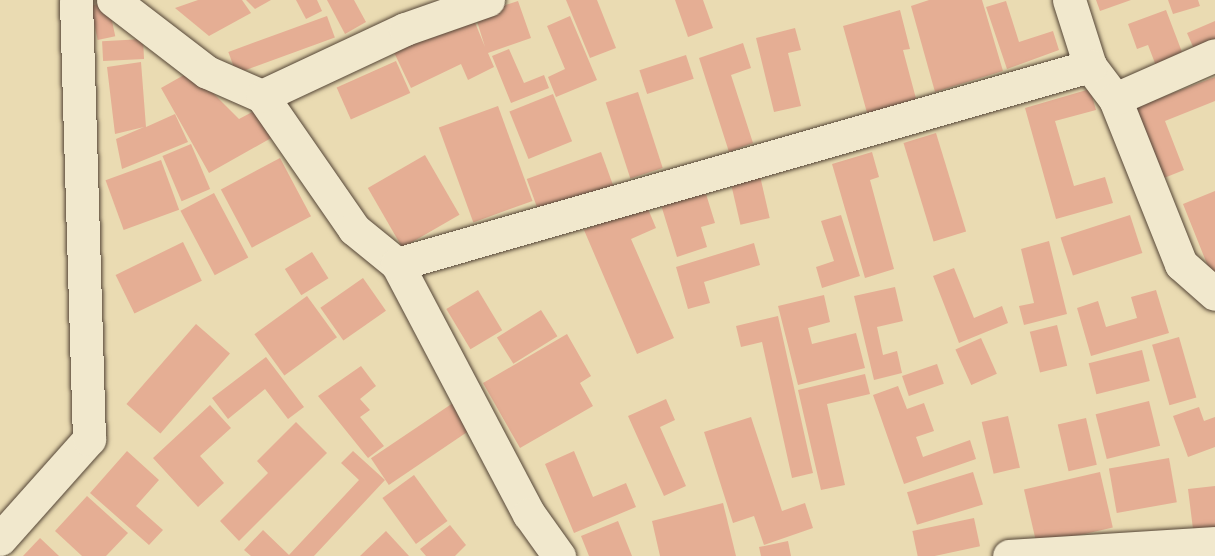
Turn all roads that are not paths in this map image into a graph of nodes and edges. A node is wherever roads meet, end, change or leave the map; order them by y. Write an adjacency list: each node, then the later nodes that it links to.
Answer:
1 (76, 0): 11 (street)
2 (113, 0): 7 (street)
3 (488, 0): 7 (street)
4 (1069, 0): 6 (street)
5 (1215, 55): 8 (street)
6 (1090, 66): 8 (street); 9 (street)
7 (262, 96): 9 (street)
8 (1115, 99): 10 (street)
9 (397, 264): 13 (street)
10 (1215, 294)
11 (0, 539)
12 (1215, 543): 14 (street)
13 (559, 556)
14 (1009, 556)

